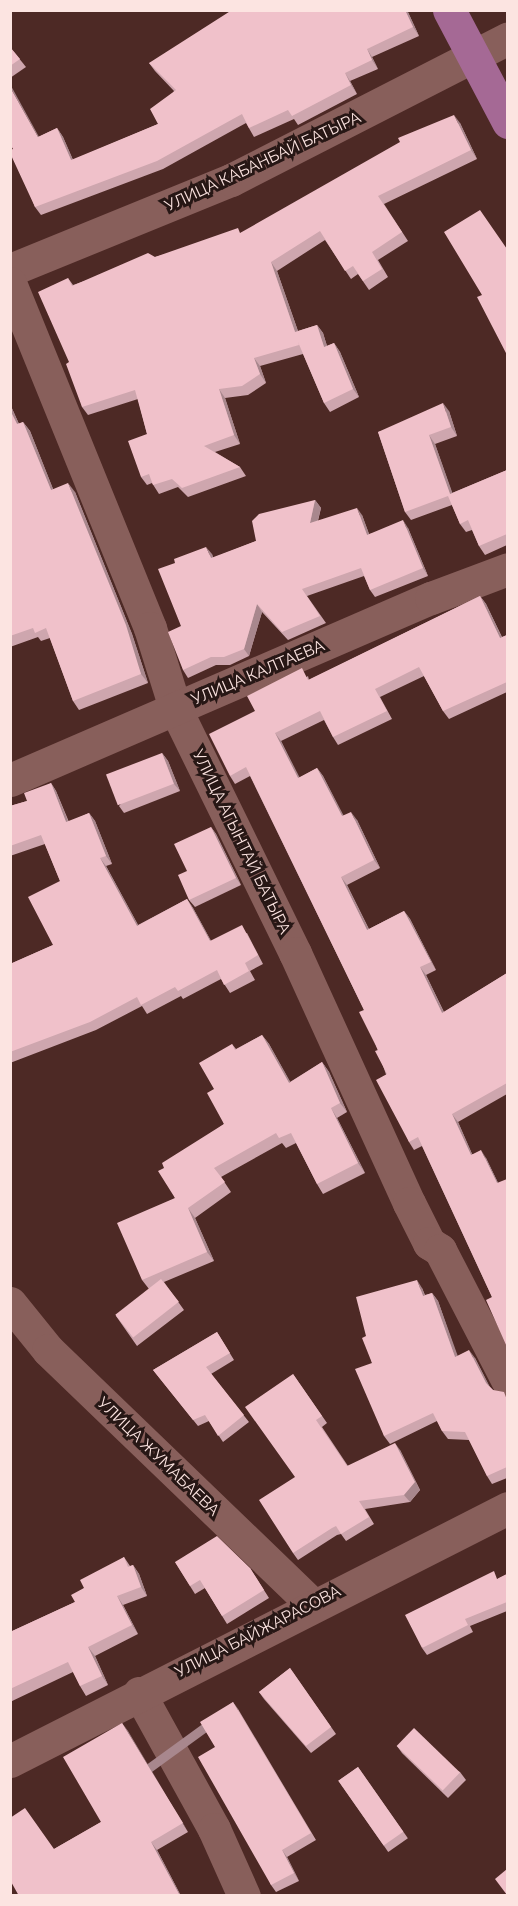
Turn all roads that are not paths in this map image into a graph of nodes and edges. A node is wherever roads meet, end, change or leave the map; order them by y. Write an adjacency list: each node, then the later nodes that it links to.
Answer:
1 (449, 10): 3 (main road)
2 (507, 38): 3 (street, УЛИЦА КАБАНБАЙ БАТЫРА)
3 (472, 55): 4 (main road); 5 (street, УЛИЦА КАБАНБАЙ БАТЫРА)
4 (507, 122)
5 (10, 270)
6 (10, 283): 8 (street, УЛИЦА АГЫНТАЙ БАТЫРА)
7 (507, 569): 8 (street, УЛИЦА КАЛТАЕВА)
8 (176, 708): 9 (street, УЛИЦА КАЛТАЕВА); 11 (street, УЛИЦА АГЫНТАЙ БАТЫРА)
9 (10, 780)
10 (10, 1303): 13 (street, УЛИЦА ЖУМАБАЕВА)
11 (507, 1382)
12 (507, 1508): 13 (street, УЛИЦА БАЙЖАРАСОВА)
13 (312, 1605): 14 (street, УЛИЦА БАЙЖАРАСОВА)
14 (140, 1693): 15 (street, УЛИЦА БАЙЖАРАСОВА); 16 (street)
15 (10, 1761)
16 (244, 1896)

